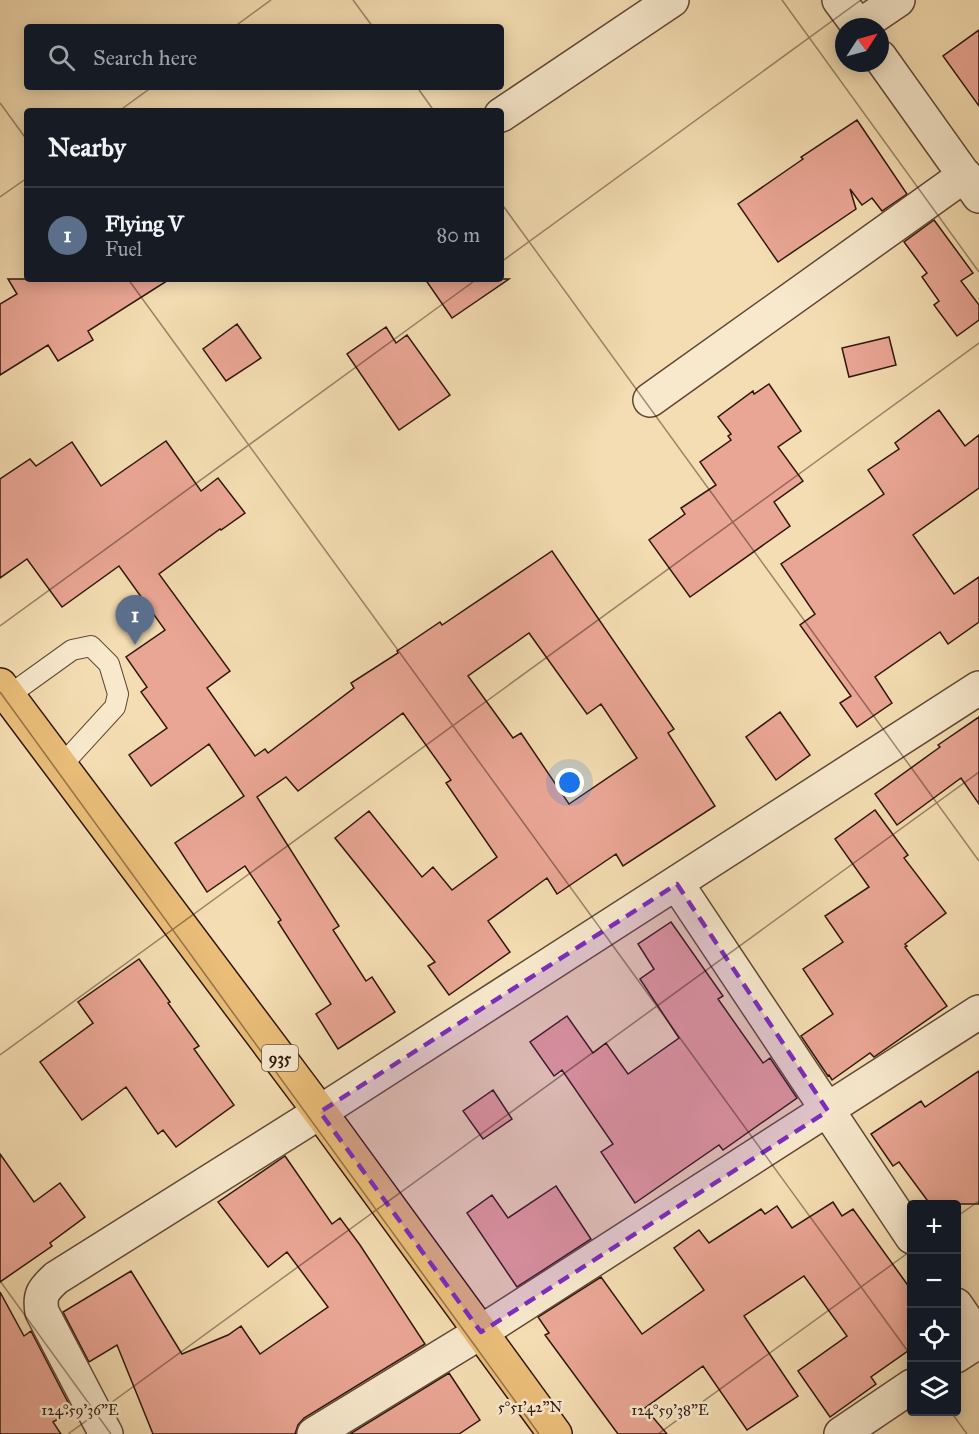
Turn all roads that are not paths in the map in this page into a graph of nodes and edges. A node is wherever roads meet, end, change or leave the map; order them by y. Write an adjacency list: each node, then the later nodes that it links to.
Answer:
1 (672, 0): 7 (street)
2 (839, 0): 4 (street)
3 (898, 0): 5 (street)
4 (852, 18)
5 (872, 18)
6 (889, 70): 8 (street)
7 (504, 113)
8 (972, 185): 9 (street)
9 (650, 400)
10 (979, 688): 13 (street)
11 (4, 691): 12 (main road, 935); 12 (lane)
12 (61, 766): 16 (main road, 935)
13 (677, 884): 15 (street); 16 (street)
14 (979, 1012): 15 (street)
15 (828, 1111): 17 (street); 19 (street)
16 (320, 1112): 19 (main road, 935); 23 (street)
17 (907, 1230)
18 (959, 1308): 20 (street)
19 (481, 1332): 24 (street); 25 (main road, 935)
20 (979, 1340): 21 (street)
21 (961, 1353)
22 (907, 1389): 26 (street)
23 (106, 1434)
24 (314, 1434)
25 (555, 1434)
26 (842, 1434)

